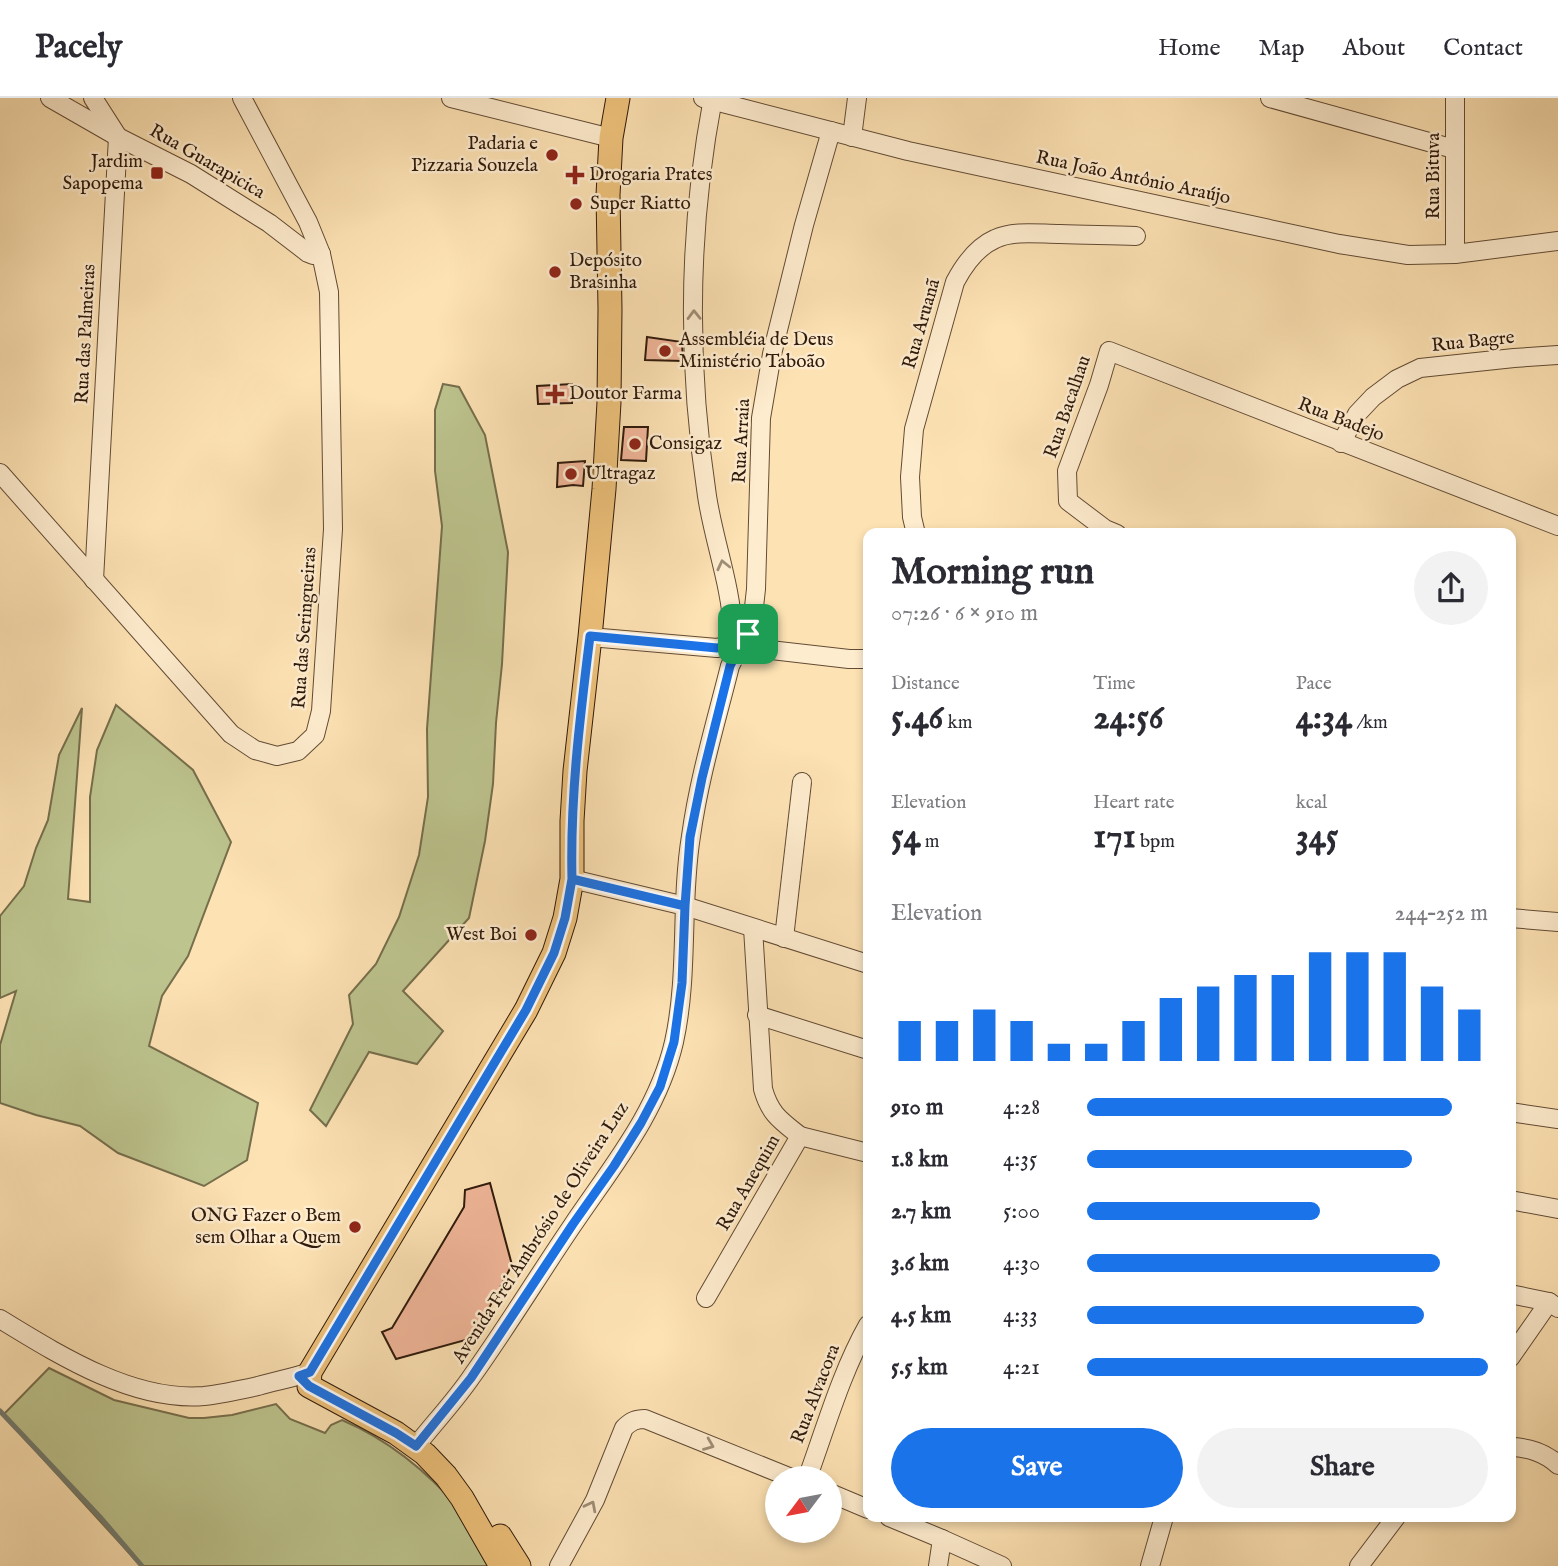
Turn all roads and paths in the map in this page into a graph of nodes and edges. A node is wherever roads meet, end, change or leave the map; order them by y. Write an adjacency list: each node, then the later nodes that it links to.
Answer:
1 (50, 98): 11 (street, Rua Guarapicica)
2 (93, 98): 11 (street)
3 (242, 98): 15 (street, Rua das Seringueiras)
4 (451, 98): 13 (street)
5 (618, 98): 13 (main road)
6 (857, 98): 12 (street)
7 (1270, 98): 14 (street)
8 (1455, 98): 14 (street, Rua Bituva)
9 (710, 99): 10 (street, Rua João Antônio Araújo); 30 (street, Avenida Frei Ambrósio de Oliveira Luz, one-way to 9)
10 (831, 131): 12 (street, Rua João Antônio Araújo); 30 (street, Rua Arraia)
11 (118, 136): 16 (street, Rua Guarapicica); 28 (street, Rua das Palmeiras)
12 (852, 137): 20 (street, Rua João Antônio Araújo)
13 (611, 138): 29 (main road)
14 (1454, 149): 20 (street, Rua Bituva)
15 (295, 196): 16 (street, Rua Guarapicica); 19 (street, Rua das Seringueiras)
16 (269, 223): 19 (street, Rua Guarapicica)
17 (1136, 236): 26 (street, Rua Aruanã)
18 (1558, 241): 20 (street, Rua João Antônio Araújo)
19 (321, 254): 28 (street, Rua das Seringueiras)
20 (1455, 254)
21 (1110, 351): 23 (street, Rua Badejo); 27 (street, Rua Bacalhau)
22 (1558, 355): 23 (street, Rua Bagre)
23 (1341, 443): 25 (street, Rua Badejo)
24 (0, 473): 28 (street, Rua das Seringueiras)
25 (1558, 526)
26 (915, 528)
27 (1104, 528)
28 (94, 580)
29 (590, 636): 30 (street); 35 (main road)
30 (739, 643): 31 (street); 36 (street, Avenida Frei Ambrósio de Oliveira Luz)
31 (849, 659): 32 (street); 33 (street)
32 (863, 659)
33 (863, 669)
34 (802, 782): 40 (street)
35 (572, 879): 36 (street); 56 (main road)
36 (685, 906): 39 (street); 57 (street, Avenida Frei Ambrósio de Oliveira Luz)
37 (1516, 918): 38 (street)
38 (1558, 922)
39 (753, 928): 40 (street); 42 (street, Rua Anequim)
40 (784, 938): 41 (street)
41 (863, 962)
42 (757, 1015): 43 (street); 46 (street, Rua Anequim)
43 (863, 1049)
44 (1516, 1113): 45 (street)
45 (1558, 1119)
46 (800, 1136): 47 (street); 51 (street, Rua Anequim)
47 (863, 1152)
48 (1516, 1201): 49 (street)
49 (1558, 1209)
50 (1516, 1295): 52 (street)
51 (706, 1298)
52 (1555, 1302): 55 (street)
53 (0, 1319): 56 (street)
54 (863, 1334): 60 (street, Rua Alvacora)
55 (1516, 1351)
56 (306, 1378): 57 (main road)
57 (420, 1440): 68 (main road); 69 (main road)
58 (1516, 1447): 59 (street)
59 (1558, 1465)
60 (812, 1466)
61 (765, 1467): 70 (street, one-way to 61)
62 (842, 1498): 63 (street)
63 (863, 1507)
64 (901, 1522): 67 (street)
65 (1163, 1522): 73 (street)
66 (1392, 1522): 74 (street)
67 (942, 1539): 71 (street); 72 (street)
68 (501, 1566)
69 (519, 1566)
70 (559, 1566)
71 (938, 1566)
72 (1002, 1566)
73 (1150, 1566)
74 (1359, 1566)

